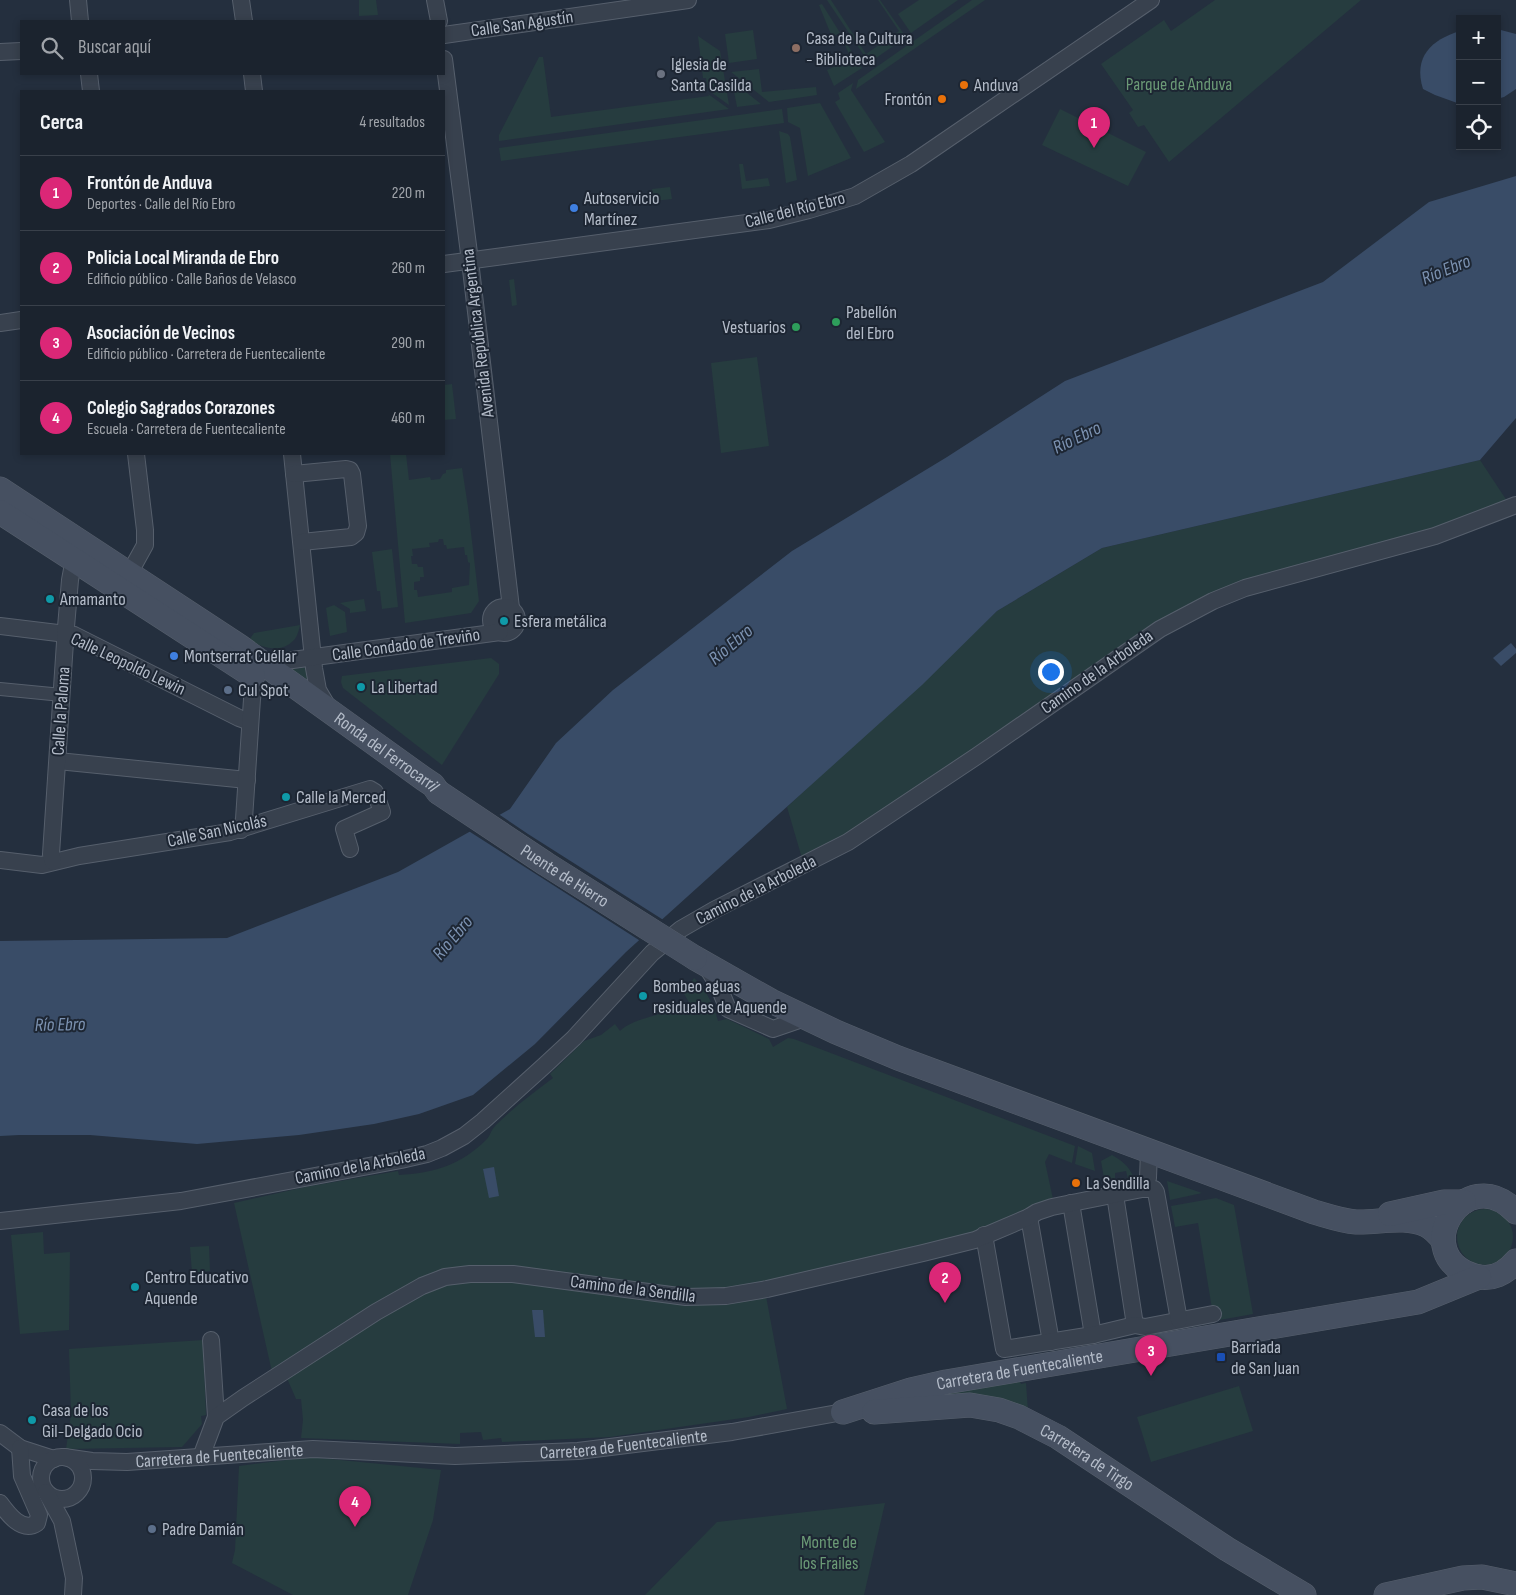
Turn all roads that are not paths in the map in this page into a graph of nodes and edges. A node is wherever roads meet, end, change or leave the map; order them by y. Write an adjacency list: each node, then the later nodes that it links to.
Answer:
1 (78, 0): 6 (street)
2 (241, 0): 7 (street)
3 (435, 0): 8 (street)
4 (688, 0): 9 (street, Calle San Agustín)
5 (1150, 0): 17 (street, Calle del Río Ebro)
6 (80, 20)
7 (244, 20)
8 (439, 20)
9 (445, 35)
10 (20, 51): 11 (street)
11 (0, 52)
12 (445, 67): 17 (street, Avenida República Argentina)
13 (89, 75): 15 (street)
14 (252, 75): 16 (street)
15 (92, 90)
16 (254, 90)
17 (470, 261): 18 (street, Calle del Río Ebro); 31 (street, Avenida República Argentina)
18 (445, 264)
19 (20, 320): 20 (street)
20 (0, 323)
21 (136, 455): 29 (street)
22 (292, 455): 23 (street, Calle Condado de Treviño)
23 (294, 474): 27 (street, Calle Condado de Treviño); 27 (street)
24 (0, 489): 29 (main road, Ronda del Ferrocarril)
25 (1516, 505): 58 (street, Camino de la Arboleda)
26 (0, 512): 28 (main road, Ronda del Ferrocarril)
27 (302, 542): 33 (street, Calle Condado de Treviño)
28 (74, 559): 29 (main road, Ronda del Ferrocarril); 32 (street, Calle la Paloma)
29 (125, 581): 34 (main road, Ronda del Ferrocarril)
30 (0, 626): 32 (street, Calle Leopoldo Lewin)
31 (500, 632): 33 (street, Calle Condado de Treviño)
32 (66, 634): 36 (street, Calle la Paloma); 38 (street, Calle Leopoldo Lewin)
33 (313, 657): 34 (street, Calle Condado de Treviño); 37 (street, Calle Condado de Treviño)
34 (259, 670): 37 (main road, Ronda del Ferrocarril); 38 (street); 41 (main road, Ronda del Ferrocarril)
35 (0, 688): 36 (street)
36 (62, 695): 39 (street, Calle la Paloma)
37 (330, 712): 41 (main road, Ronda del Ferrocarril)
38 (250, 722): 40 (street)
39 (58, 761): 40 (street); 45 (street, Calle la Paloma)
40 (247, 780): 42 (street)
41 (438, 792): 46 (main road, Puente de Hierro, bridge)
42 (241, 830): 43 (street, Calle San Nicolás); 45 (street, Calle San Nicolás)
43 (350, 849)
44 (0, 860): 45 (street, Calle San Nicolás)
45 (53, 862)
46 (699, 960): 47 (main road, Puente de Hierro); 48 (street)
47 (762, 996): 48 (street); 49 (main road, Puente de Hierro); 50 (street)
48 (740, 1015): 50 (street)
49 (805, 1018): 50 (street); 51 (main road, Puente de Hierro)
50 (760, 1024)
51 (1149, 1160): 52 (street); 59 (main road, Puente de Hierro)
52 (1142, 1189): 53 (street, Camino de la Sendilla); 66 (street)
53 (1115, 1195): 55 (street, Camino de la Sendilla); 67 (street)
54 (1464, 1202): 56 (main road); 59 (main road); 61 (main road, Carretera de Fuentecaliente)
55 (1070, 1203): 57 (street, Camino de la Sendilla); 68 (street)
56 (1516, 1212)
57 (1029, 1217): 60 (street, Camino de la Sendilla); 70 (street)
58 (0, 1221)
59 (1369, 1222): 61 (main road, Puente de Hierro)
60 (984, 1235): 70 (street, Carretera de Fuentecaliente); 74 (street, Camino de la Sendilla)
61 (1446, 1249): 63 (main road, Puente de Hierro); 64 (main road, Carretera de Fuentecaliente)
62 (1514, 1266): 63 (main road, Carretera de Fuentecaliente)
63 (1479, 1277): 64 (main road, Carretera de Fuentecaliente)
64 (1418, 1302): 71 (main road, Carretera de Fuentecaliente)
65 (1213, 1314): 66 (street, Carretera de Fuentecaliente)
66 (1179, 1320): 67 (street, Carretera de Fuentecaliente)
67 (1135, 1325): 68 (street, Carretera de Fuentecaliente); 71 (street); 72 (street, Carretera de Fuentecaliente)
68 (1093, 1335): 70 (street, Carretera de Fuentecaliente)
69 (211, 1340): 74 (street)
70 (1051, 1342)
71 (1147, 1348): 72 (main road, Carretera de Fuentecaliente)
72 (1124, 1352): 73 (main road, Carretera de Fuentecaliente)
73 (843, 1412): 77 (street, Carretera de Fuentecaliente); 87 (main road, Carretera de Tirgo)
74 (216, 1417): 77 (street)
75 (0, 1434): 76 (street)
76 (20, 1448): 78 (street); 80 (street); 83 (street)
77 (201, 1457): 79 (street, Carretera de Fuentecaliente)
78 (59, 1458): 79 (street, Carretera de Fuentecaliente); 80 (street); 81 (street)
79 (115, 1462): 81 (street, Carretera de Fuentecaliente)
80 (42, 1476): 82 (street)
81 (79, 1489): 82 (street); 84 (street)
82 (46, 1492): 84 (street)
83 (0, 1503)
84 (62, 1521): 86 (street)
85 (1516, 1584): 88 (main road)
86 (73, 1595)
87 (1304, 1595)
88 (1386, 1595)

